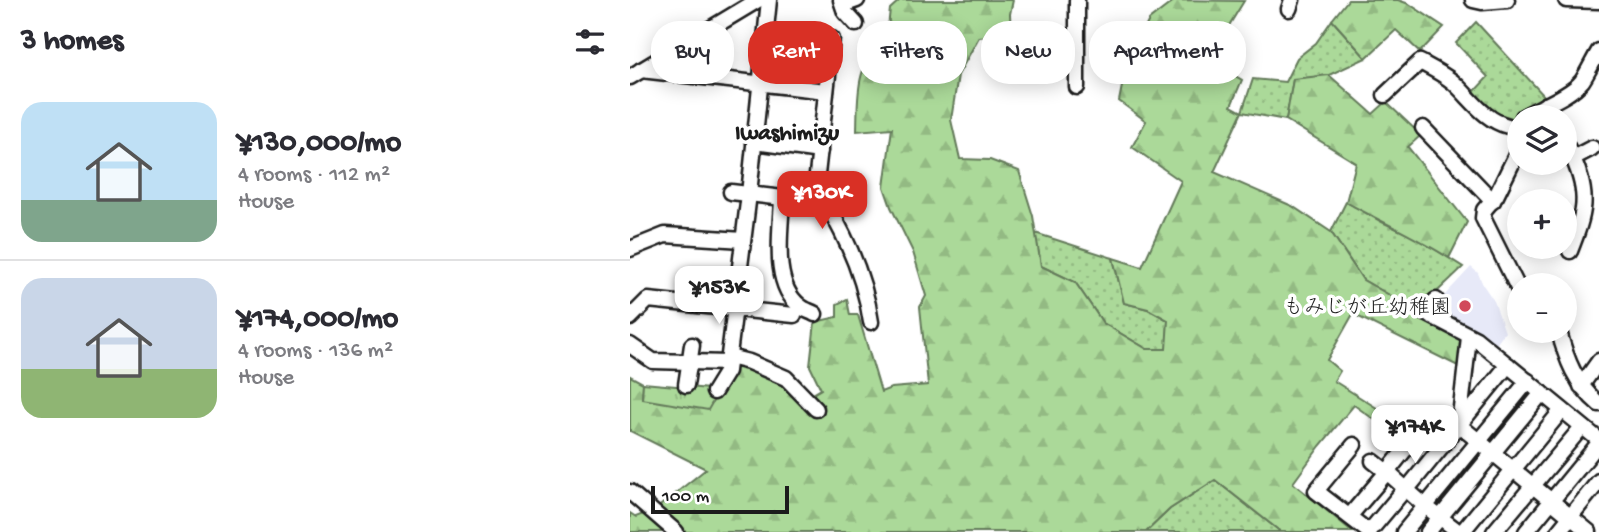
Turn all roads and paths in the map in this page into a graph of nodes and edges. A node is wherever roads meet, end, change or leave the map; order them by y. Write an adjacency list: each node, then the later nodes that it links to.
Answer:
1 (758, 0): 13 (street)
2 (768, 0): 10 (street)
3 (858, 0): 9 (street)
4 (1077, 0): 17 (street)
5 (1473, 0): 6 (street)
6 (1507, 0)
7 (1566, 0): 8 (street)
8 (1599, 1)
9 (842, 2): 11 (street)
10 (767, 21)
11 (856, 24)
12 (1599, 51): 20 (street)
13 (635, 74): 14 (street)
14 (748, 83)
15 (761, 84): 18 (street); 23 (street)
16 (827, 84): 18 (street)
17 (1077, 87)
18 (826, 91): 25 (street)
19 (1385, 95): 21 (street)
20 (1555, 105)
21 (1507, 123)
22 (1423, 128): 32 (street)
23 (754, 142): 25 (street); 30 (street)
24 (1592, 148): 26 (street)
25 (820, 151): 33 (street)
26 (1577, 156)
27 (1577, 168): 34 (street)
28 (1507, 171): 32 (street)
29 (731, 192): 30 (street)
30 (749, 194): 31 (street); 35 (street)
31 (782, 199): 33 (street); 40 (street)
32 (1493, 201): 37 (street)
33 (814, 202): 43 (street)
34 (1577, 233)
35 (743, 240): 36 (street); 39 (street)
36 (630, 249)
37 (1510, 273)
38 (1436, 300): 44 (street)
39 (735, 310): 41 (street); 42 (street); 48 (street)
40 (815, 314)
41 (793, 315)
42 (630, 318)
43 (872, 322)
44 (1469, 337): 51 (street); 60 (street)
45 (1563, 343): 54 (street)
46 (630, 345): 50 (street)
47 (692, 345): 50 (street)
48 (728, 360): 50 (street); 55 (street); 58 (street)
49 (1599, 361): 54 (street)
50 (690, 362): 53 (street)
51 (1508, 365): 52 (street); 60 (street)
52 (1528, 382): 56 (street); 63 (street)
53 (686, 385)
54 (1581, 386): 57 (street)
55 (715, 392)
56 (1542, 393): 59 (street); 66 (street)
57 (1599, 404)
58 (816, 409)
59 (1562, 410): 61 (street); 68 (street)
60 (1459, 425): 63 (street); 72 (street)
61 (1582, 427): 64 (street); 71 (street)
62 (1416, 436): 69 (street)
63 (1479, 442): 66 (street); 75 (street)
64 (1599, 442): 74 (street)
65 (1354, 446): 80 (street)
66 (1493, 453): 68 (street); 78 (street)
67 (1373, 461): 69 (street)
68 (1513, 470): 71 (street); 84 (street)
69 (1387, 472): 72 (street); 76 (street)
70 (1599, 481): 77 (street)
71 (1533, 486): 74 (street); 85 (street)
72 (1406, 489): 75 (street); 80 (street)
73 (630, 492): 81 (street)
74 (1552, 501): 77 (street); 86 (street)
75 (1425, 506): 78 (street); 82 (street)
76 (1353, 512)
77 (1570, 517): 87 (street); 88 (street)
78 (1440, 518): 83 (street); 84 (street)
79 (1599, 522): 88 (street)
80 (1372, 529)
81 (676, 532)
82 (1404, 532)
83 (1428, 532)
84 (1460, 532)
85 (1494, 532)
86 (1526, 532)
87 (1558, 532)
88 (1590, 532)

